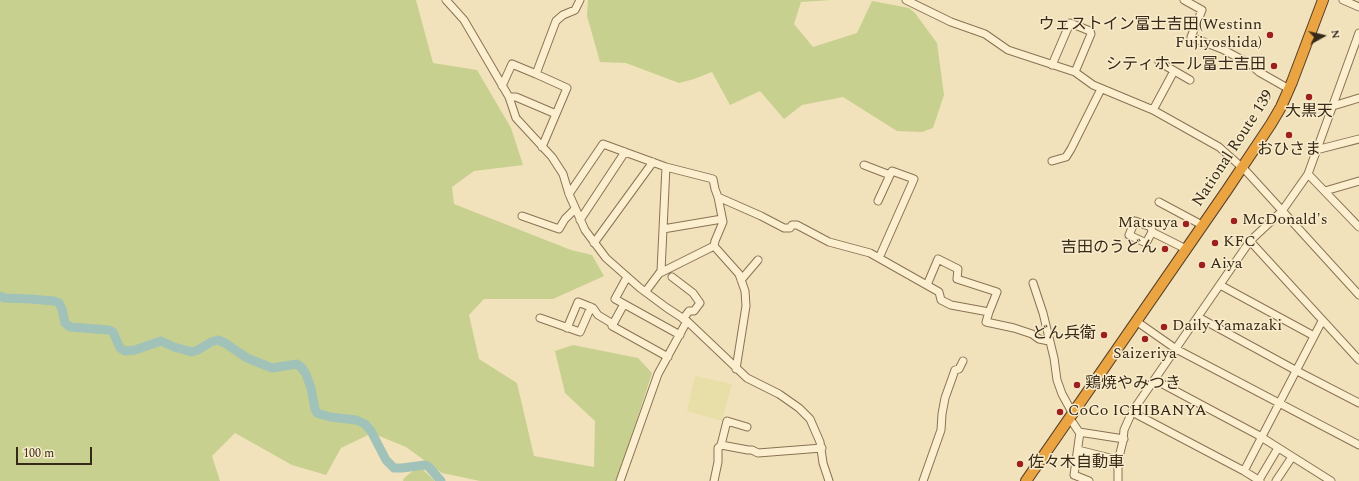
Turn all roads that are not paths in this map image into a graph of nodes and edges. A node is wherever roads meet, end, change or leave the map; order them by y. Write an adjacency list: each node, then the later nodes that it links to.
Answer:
1 (446, 0): 17 (street)
2 (580, 0): 15 (street)
3 (906, 0): 12 (street)
4 (1184, 0): 19 (street)
5 (1323, 0): 19 (highway, National Route 139)
6 (1329, 0): 33 (highway, National Route 139)
7 (1342, 0): 8 (street)
8 (1359, 7)
9 (1359, 33): 10 (street)
10 (1356, 48): 22 (street)
11 (1159, 62): 13 (street)
12 (1052, 64): 14 (street); 14 (street)
13 (1174, 71): 16 (street); 23 (street)
14 (1075, 72): 18 (street)
15 (536, 74): 17 (street); 24 (street)
16 (1190, 80)
17 (502, 86): 20 (street)
18 (1102, 89): 23 (street); 29 (street)
19 (1289, 89): 33 (highway, National Route 139)
20 (509, 97): 24 (street); 26 (street)
21 (1359, 98): 22 (street)
22 (1333, 106): 27 (street)
23 (1153, 110): 33 (street)
24 (556, 114): 26 (street)
25 (1359, 139): 27 (street)
26 (542, 147): 38 (street)
27 (1316, 150): 34 (street)
28 (625, 152): 30 (street); 38 (street); 46 (street)
29 (1052, 161)
30 (653, 162): 32 (street); 52 (street)
31 (864, 165): 35 (street)
32 (666, 166): 39 (street); 49 (street)
33 (1244, 170): 43 (street); 48 (highway, National Route 139); 73 (highway, National Route 139)
34 (1308, 174): 37 (street); 43 (street)
35 (890, 176): 40 (street); 55 (street)
36 (1359, 181): 37 (street)
37 (1325, 191): 47 (street)
38 (569, 194): 42 (street)
39 (718, 197): 45 (street); 55 (street)
40 (878, 201)
41 (1159, 202): 48 (street)
42 (575, 209): 44 (street); 46 (street)
43 (1282, 211): 51 (street); 65 (street)
44 (522, 216)
45 (722, 219): 49 (street); 53 (street)
46 (580, 220): 52 (street)
47 (1358, 224)
48 (1202, 225): 54 (highway, National Route 139)
49 (663, 229): 57 (street)
50 (1152, 232): 54 (street)
51 (1250, 241): 63 (street); 72 (street)
52 (594, 243): 58 (street)
53 (714, 246): 57 (street); 60 (street)
54 (1186, 249): 73 (highway, National Route 139)
55 (879, 258): 62 (street)
56 (758, 260): 60 (street)
57 (660, 273): 64 (street)
58 (627, 277): 64 (street); 66 (street)
59 (672, 277): 71 (street)
60 (741, 280): 83 (street)
61 (1033, 283): 78 (street)
62 (926, 284): 68 (street); 68 (street)
63 (1220, 285): 69 (street); 77 (street)
64 (646, 291): 71 (street)
65 (1359, 295)
66 (624, 304): 74 (street); 76 (street)
67 (591, 307): 74 (street); 75 (street); 75 (street)
68 (990, 312): 78 (street)
69 (1198, 317): 79 (street); 84 (street)
70 (540, 318): 75 (street)
71 (685, 320): 76 (street); 83 (street)
72 (1322, 320): 77 (street); 81 (street)
73 (1138, 323): 79 (street); 89 (highway, National Route 139)
74 (613, 324): 80 (street)
75 (567, 328)
76 (680, 334): 80 (street)
77 (1314, 336): 84 (street)
78 (1049, 341): 89 (street)
79 (1176, 349): 85 (street); 86 (street)
80 (668, 357): 102 (street)
81 (1359, 360)
82 (963, 361): 105 (street)
83 (736, 369): 96 (street)
84 (1297, 371): 86 (street); 87 (street)
85 (1155, 380): 88 (street); 92 (street)
86 (1280, 403): 92 (street); 95 (street)
87 (1359, 403)
88 (1132, 412): 93 (street); 101 (street)
89 (1073, 418): 91 (street); 106 (highway, National Route 139); 107 (highway, National Route 139)
90 (747, 427): 94 (street)
91 (1080, 432): 93 (street); 98 (street)
92 (1262, 438): 97 (street); 101 (street)
93 (1124, 439): 100 (street)
94 (721, 445): 96 (street); 103 (street)
95 (1359, 445)
96 (822, 448): 104 (street)
97 (1278, 448): 99 (street); 110 (street)
98 (1078, 450): 100 (street); 108 (street)
99 (1292, 456): 111 (street); 112 (street)
100 (1118, 460): 109 (street)
101 (1244, 471): 110 (street)
102 (620, 481)
103 (714, 481)
104 (829, 481)
105 (923, 481)
106 (1026, 481)
107 (1032, 481)
108 (1090, 481)
109 (1118, 481)
110 (1260, 481)
111 (1276, 481)
112 (1331, 481)

